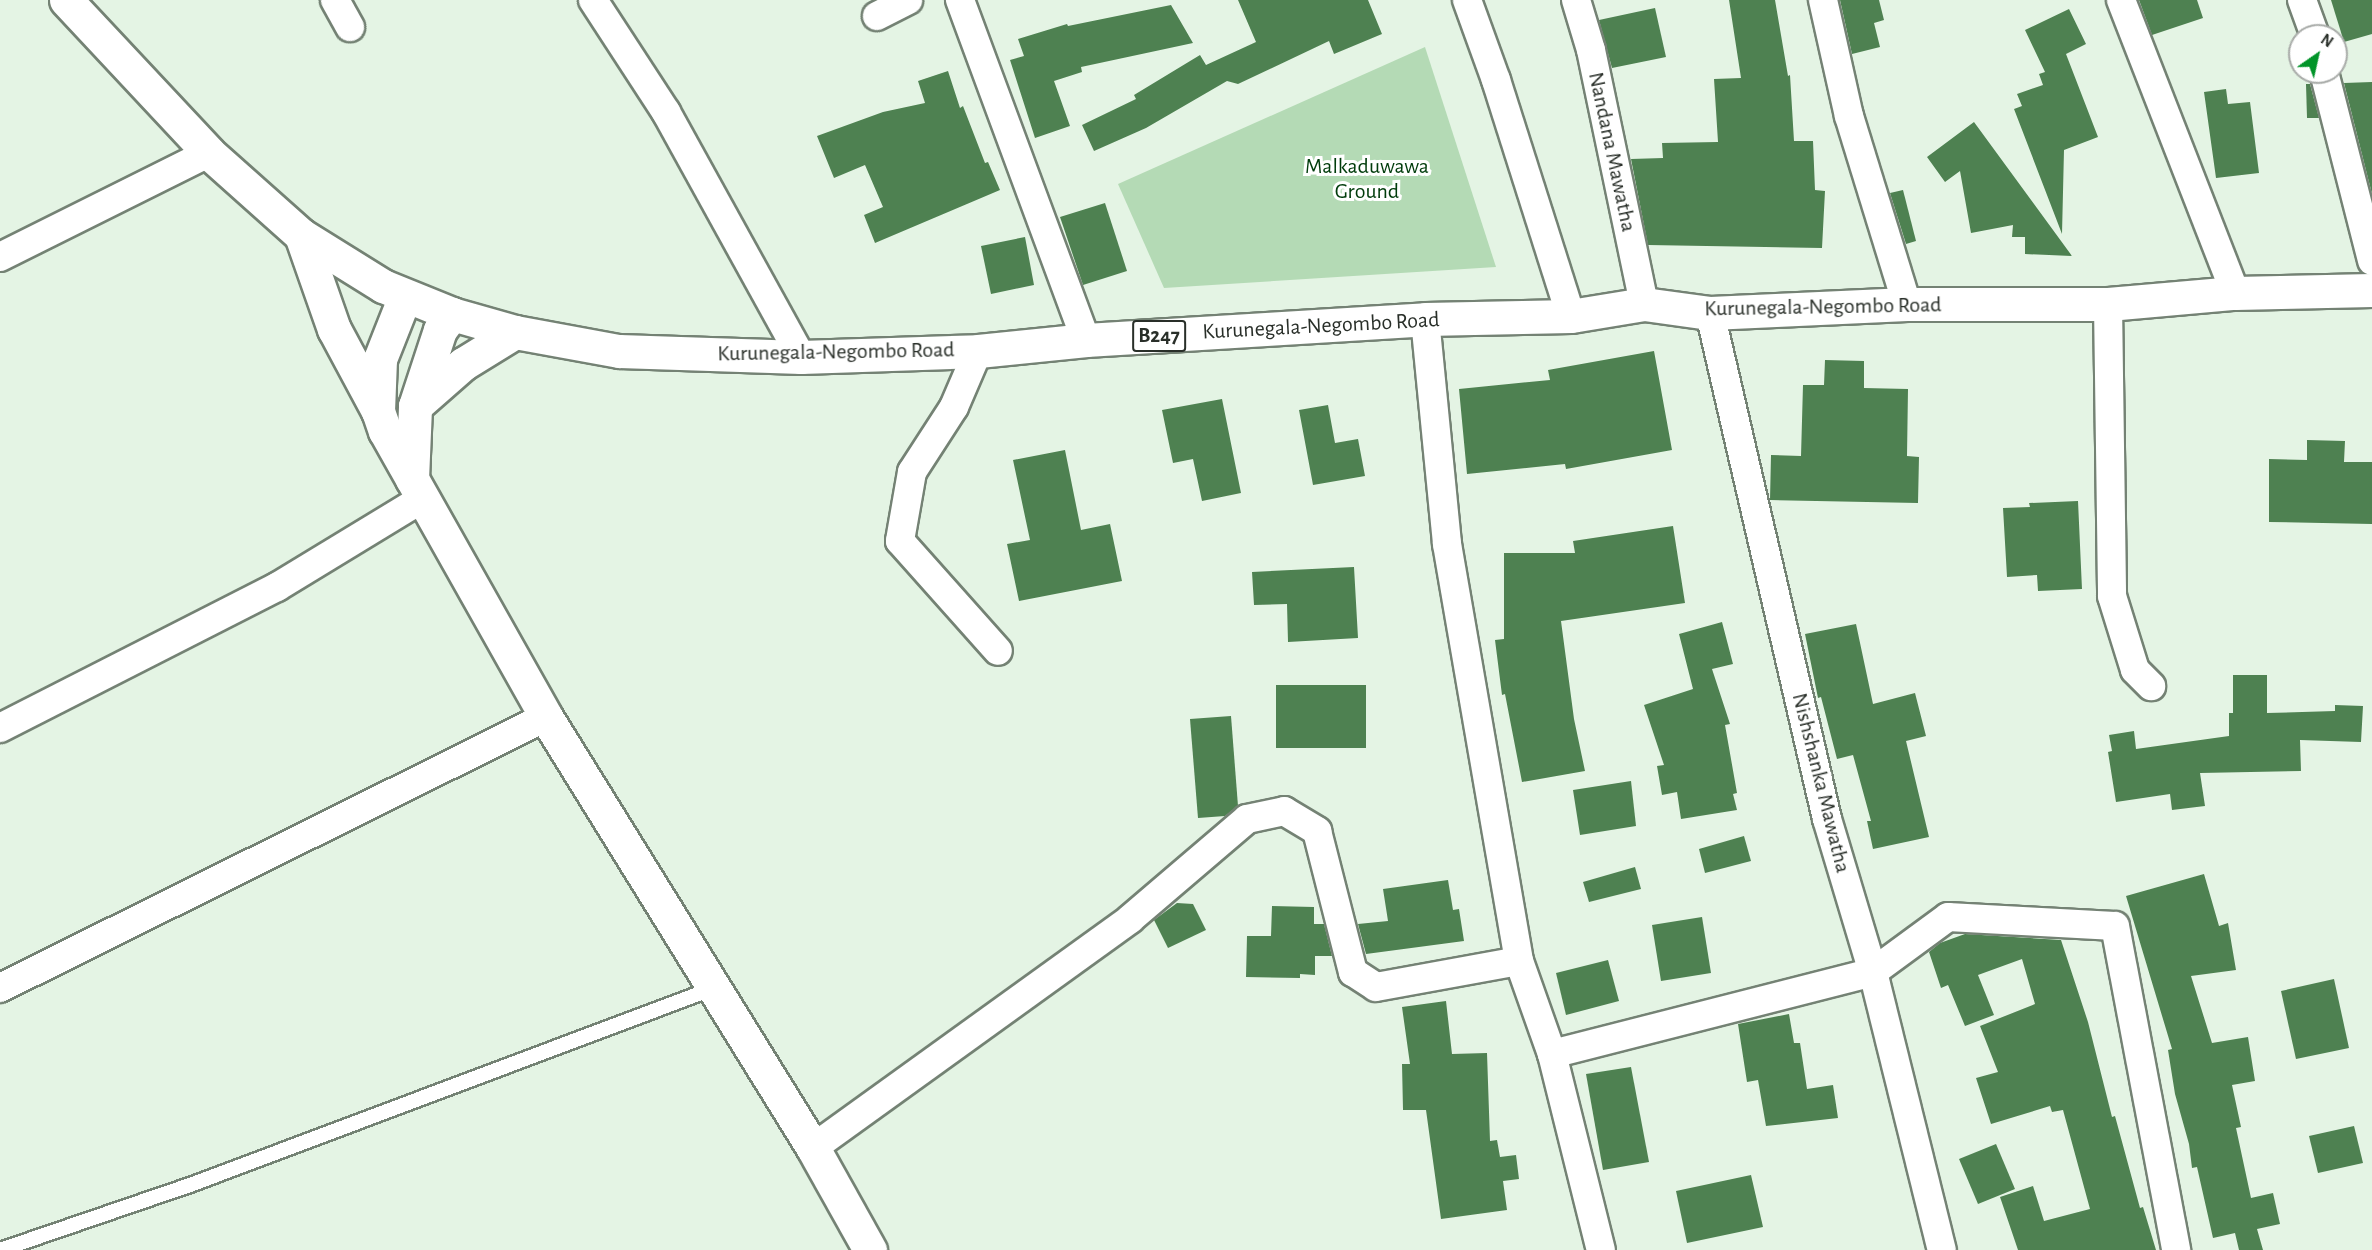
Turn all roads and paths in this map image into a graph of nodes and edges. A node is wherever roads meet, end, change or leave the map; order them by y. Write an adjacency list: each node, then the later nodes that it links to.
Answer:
1 (66, 0): 15 (main road, Kurunegala-Negombo Road / B247)
2 (335, 0): 13 (street)
3 (593, 0): 32 (street)
4 (908, 0): 11 (street)
5 (960, 0): 30 (street)
6 (1467, 0): 27 (street)
7 (1576, 0): 22 (street, Nandana Mawatha)
8 (1823, 0): 23 (street)
9 (2121, 0): 20 (street)
10 (2302, 0): 12 (street)
11 (877, 16)
12 (2311, 24)
13 (350, 27)
14 (2327, 84): 18 (street)
15 (209, 153): 16 (main road, Kurunegala-Negombo Road / B247); 17 (street)
16 (302, 235): 21 (main road, Kurunegala-Negombo Road / B247); 34 (main road)
17 (0, 257)
18 (2372, 261)
19 (2372, 290): 20 (main road, Kurunegala-Negombo Road / B247)
20 (2235, 293): 24 (main road, Kurunegala-Negombo Road / B247)
21 (405, 296): 26 (main road, Kurunegala-Negombo Road / B247); 34 (main road)
22 (1644, 304): 25 (main road, Kurunegala-Negombo Road / B247); 27 (main road, Kurunegala-Negombo Road / B247)
23 (1907, 304): 24 (main road, Kurunegala-Negombo Road / B247); 25 (main road, Kurunegala-Negombo Road / B247)
24 (2108, 304): 37 (street)
25 (1710, 313): 41 (street, Nishshanka Mawatha)
26 (452, 314): 29 (main road, Kurunegala-Negombo Road / B247); 33 (main road)
27 (1571, 316): 28 (main road, Kurunegala-Negombo Road / B247)
28 (1425, 319): 30 (main road, Kurunegala-Negombo Road / B247); 40 (street)
29 (515, 332): 32 (main road, Kurunegala-Negombo Road / B247); 33 (main road)
30 (1086, 340): 31 (main road, Kurunegala-Negombo Road / B247)
31 (978, 351): 32 (main road, Kurunegala-Negombo Road / B247); 36 (street)
32 (801, 357)
33 (415, 406): 35 (main road)
34 (378, 411): 35 (main road)
35 (417, 489): 38 (main road); 39 (street)
36 (998, 651)
37 (2151, 686)
38 (546, 717): 42 (street); 43 (main road)
39 (0, 728)
40 (1519, 961): 44 (street); 45 (street)
41 (1873, 972): 44 (street); 49 (street, Nishshanka Mawatha); 50 (street)
42 (0, 988)
43 (714, 988): 45 (main road); 46 (lane)
44 (1552, 1054): 48 (street)
45 (813, 1148): 47 (main road)
46 (0, 1250)
47 (870, 1250)
48 (1601, 1250)
49 (1942, 1250)
50 (2176, 1250)

